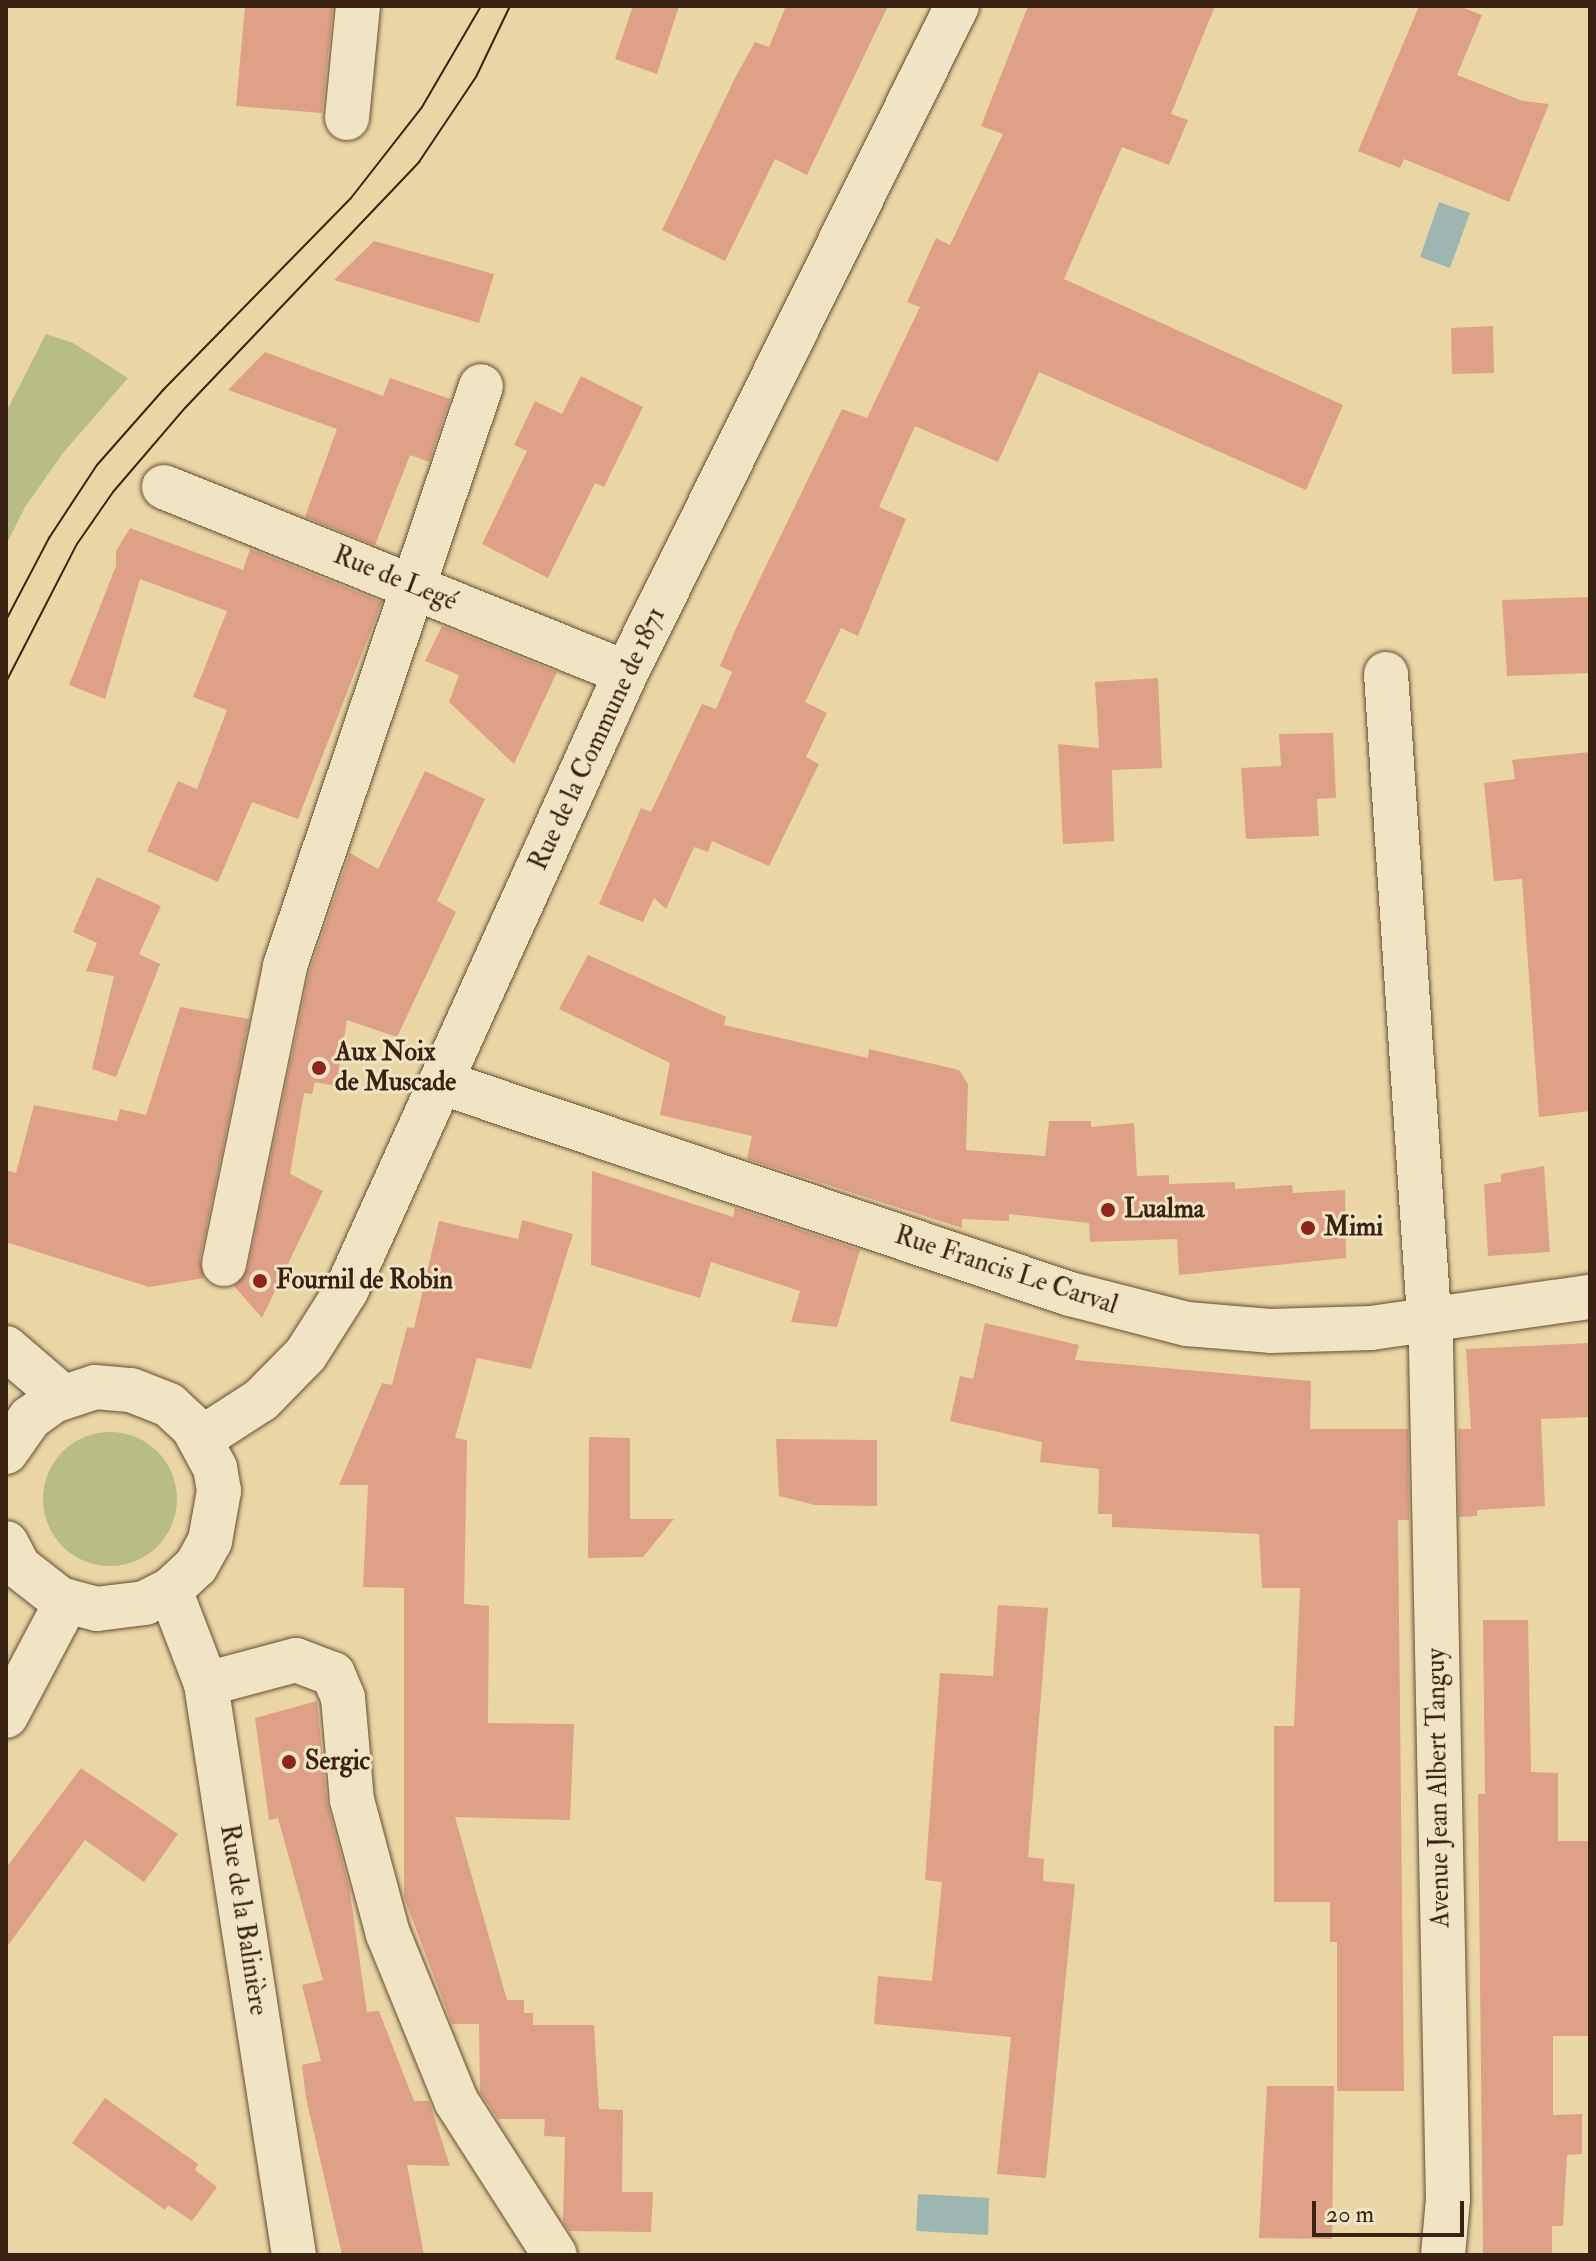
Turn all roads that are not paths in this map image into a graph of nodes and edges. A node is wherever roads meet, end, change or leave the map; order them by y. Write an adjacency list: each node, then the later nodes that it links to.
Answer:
1 (358, 6): 3 (street)
2 (957, 6): 7 (street, Rue de la Commune de 1871)
3 (347, 118)
4 (481, 386): 6 (street)
5 (164, 487): 6 (street, Rue de Legé)
6 (415, 587): 7 (street, Rue de Legé); 10 (street)
7 (626, 673): 9 (street, Rue de la Commune de 1871)
8 (1386, 674): 12 (street, Avenue Jean Albert Tanguy)
9 (443, 1083): 12 (street, Rue Francis Le Carval); 15 (street, Rue de la Commune de 1871)
10 (224, 1264)
11 (1590, 1297): 12 (street, Rue Francis Le Carval)
12 (1427, 1320): 24 (street, Avenue Jean Albert Tanguy)
13 (6, 1348): 14 (street)
14 (62, 1396): 15 (street); 16 (street)
15 (202, 1438): 18 (street)
16 (6, 1452)
17 (6, 1543): 19 (street)
18 (170, 1590): 19 (street); 20 (street, Rue de la Balinière)
19 (67, 1601): 21 (street)
20 (206, 1684): 22 (street, Rue de la Balinière); 23 (street)
21 (6, 1716)
22 (294, 2255)
23 (555, 2255)
24 (1443, 2255)

